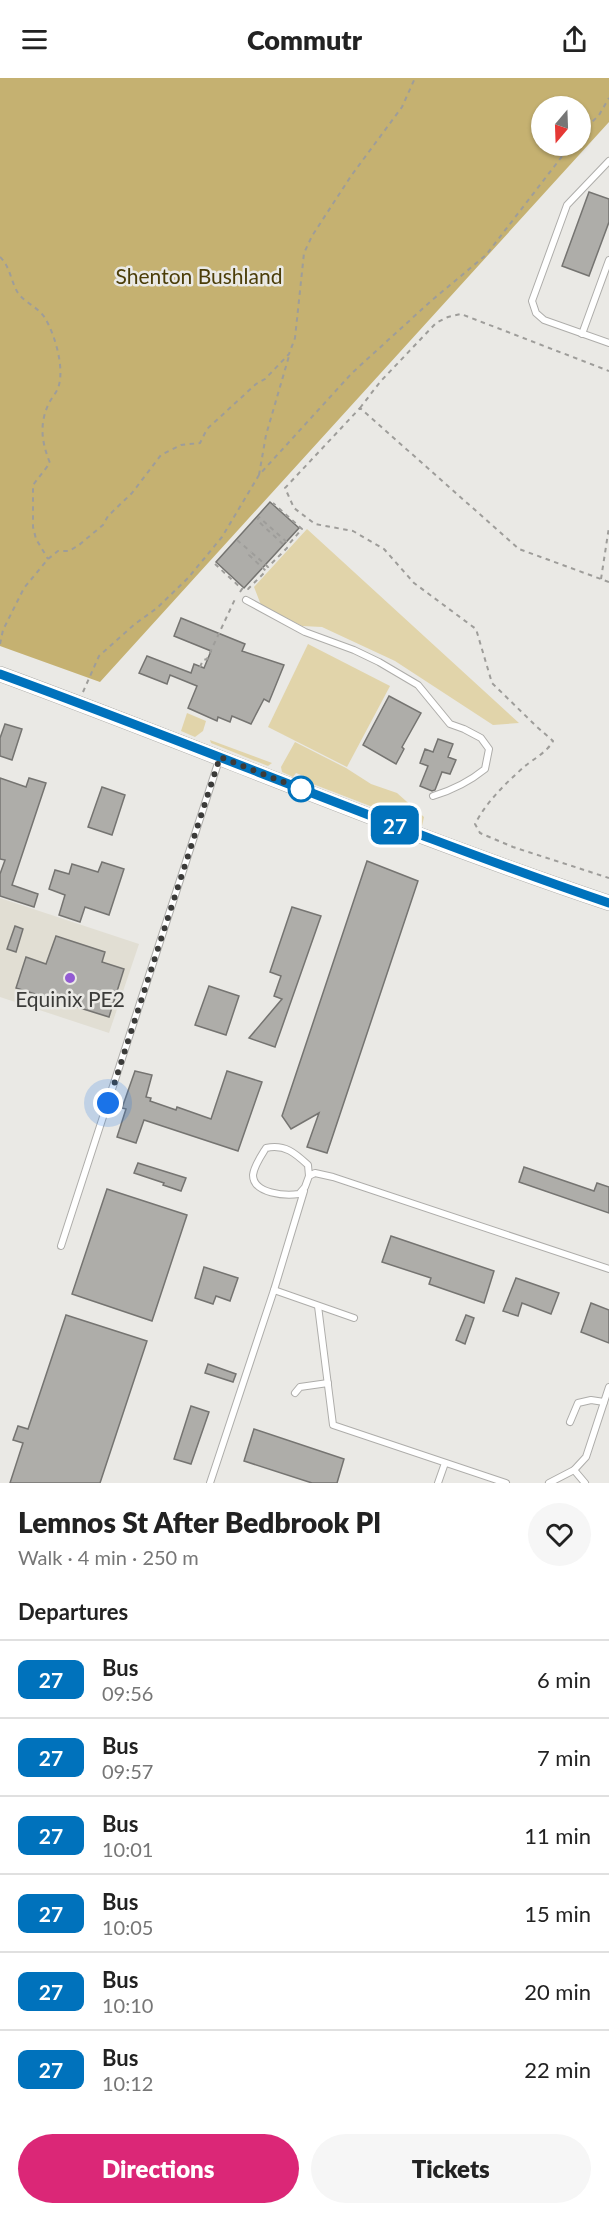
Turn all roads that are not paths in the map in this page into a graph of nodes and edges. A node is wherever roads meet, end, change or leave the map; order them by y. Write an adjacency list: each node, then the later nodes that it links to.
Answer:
1 (609, 161): 3 (lane)
2 (609, 260): 3 (lane)
3 (582, 334): 4 (lane)
4 (609, 343)
5 (246, 600): 8 (lane)
6 (0, 674): 7 (street)
7 (220, 757): 9 (street); 12 (lane)
8 (433, 796)
9 (609, 903)
10 (309, 1176): 11 (lane); 11 (lane); 13 (lane)
11 (305, 1187): 14 (lane)
12 (60, 1246)
13 (609, 1269)
14 (274, 1290): 15 (lane); 24 (lane)
15 (318, 1306): 16 (lane); 17 (lane)
16 (354, 1318)
17 (328, 1383): 19 (lane); 22 (lane)
18 (609, 1387): 20 (lane)
19 (295, 1393)
20 (604, 1402): 21 (lane); 23 (lane)
21 (570, 1422)
22 (445, 1462): 25 (lane); 26 (lane)
23 (574, 1470): 27 (lane); 28 (lane)
24 (210, 1483)
25 (438, 1483)
26 (506, 1483)
27 (549, 1483)
28 (585, 1483)

